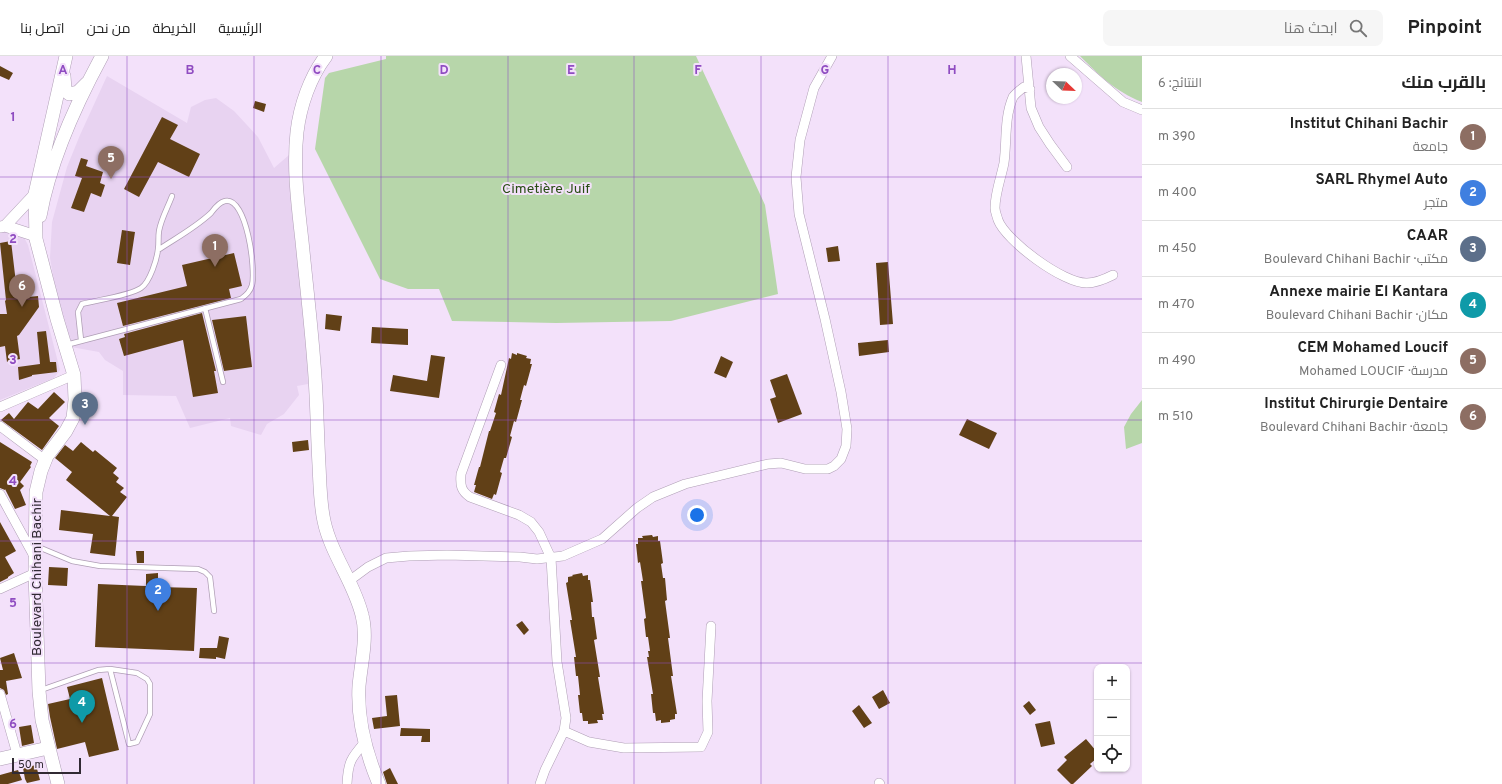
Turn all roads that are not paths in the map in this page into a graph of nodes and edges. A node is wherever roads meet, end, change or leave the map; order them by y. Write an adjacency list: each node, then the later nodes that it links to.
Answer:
1 (66, 56): 7 (main road)
2 (102, 56): 8 (main road)
3 (326, 56): 31 (main road)
4 (832, 56): 29 (street)
5 (1026, 56): 9 (street)
6 (1070, 56): 10 (street)
7 (63, 71): 8 (main road); 12 (main road)
8 (88, 82): 15 (main road)
9 (1030, 89): 11 (street); 17 (street)
10 (1142, 110)
11 (1067, 167)
12 (35, 194): 14 (street); 15 (main road)
13 (172, 196): 16 (lane)
14 (3, 226): 15 (street)
15 (36, 238): 20 (main road, Boulevard Chihani Bachir)
16 (158, 250): 18 (lane); 19 (lane)
17 (1113, 275)
18 (205, 308): 19 (lane); 23 (lane)
19 (81, 340): 20 (lane)
20 (65, 345): 22 (main road, Boulevard Chihani Bachir)
21 (501, 365): 29 (street)
22 (74, 375): 24 (street); 26 (main road, Boulevard Chihani Bachir)
23 (223, 382)
24 (0, 407)
25 (0, 426): 26 (street)
26 (46, 460): 28 (main road, Boulevard Chihani Bachir)
27 (0, 494): 28 (street)
28 (35, 551): 30 (main road, Boulevard Chihani Bachir); 33 (lane)
29 (550, 558): 31 (street); 38 (street)
30 (35, 572): 32 (street); 36 (main road, Boulevard Chihani Bachir)
31 (349, 581): 39 (main road)
32 (0, 589)
33 (214, 610)
34 (711, 626): 38 (street)
35 (110, 668): 35 (lane); 36 (lane)
36 (39, 691): 40 (main road, Boulevard Chihani Bachir)
37 (0, 694): 41 (street)
38 (564, 731): 46 (street)
39 (365, 742): 44 (street); 45 (main road)
40 (48, 748): 41 (main road); 43 (main road, Boulevard Chihani Bachir)
41 (18, 754): 42 (main road)
42 (0, 759)
43 (58, 784)
44 (347, 784)
45 (379, 784)
46 (540, 784)

